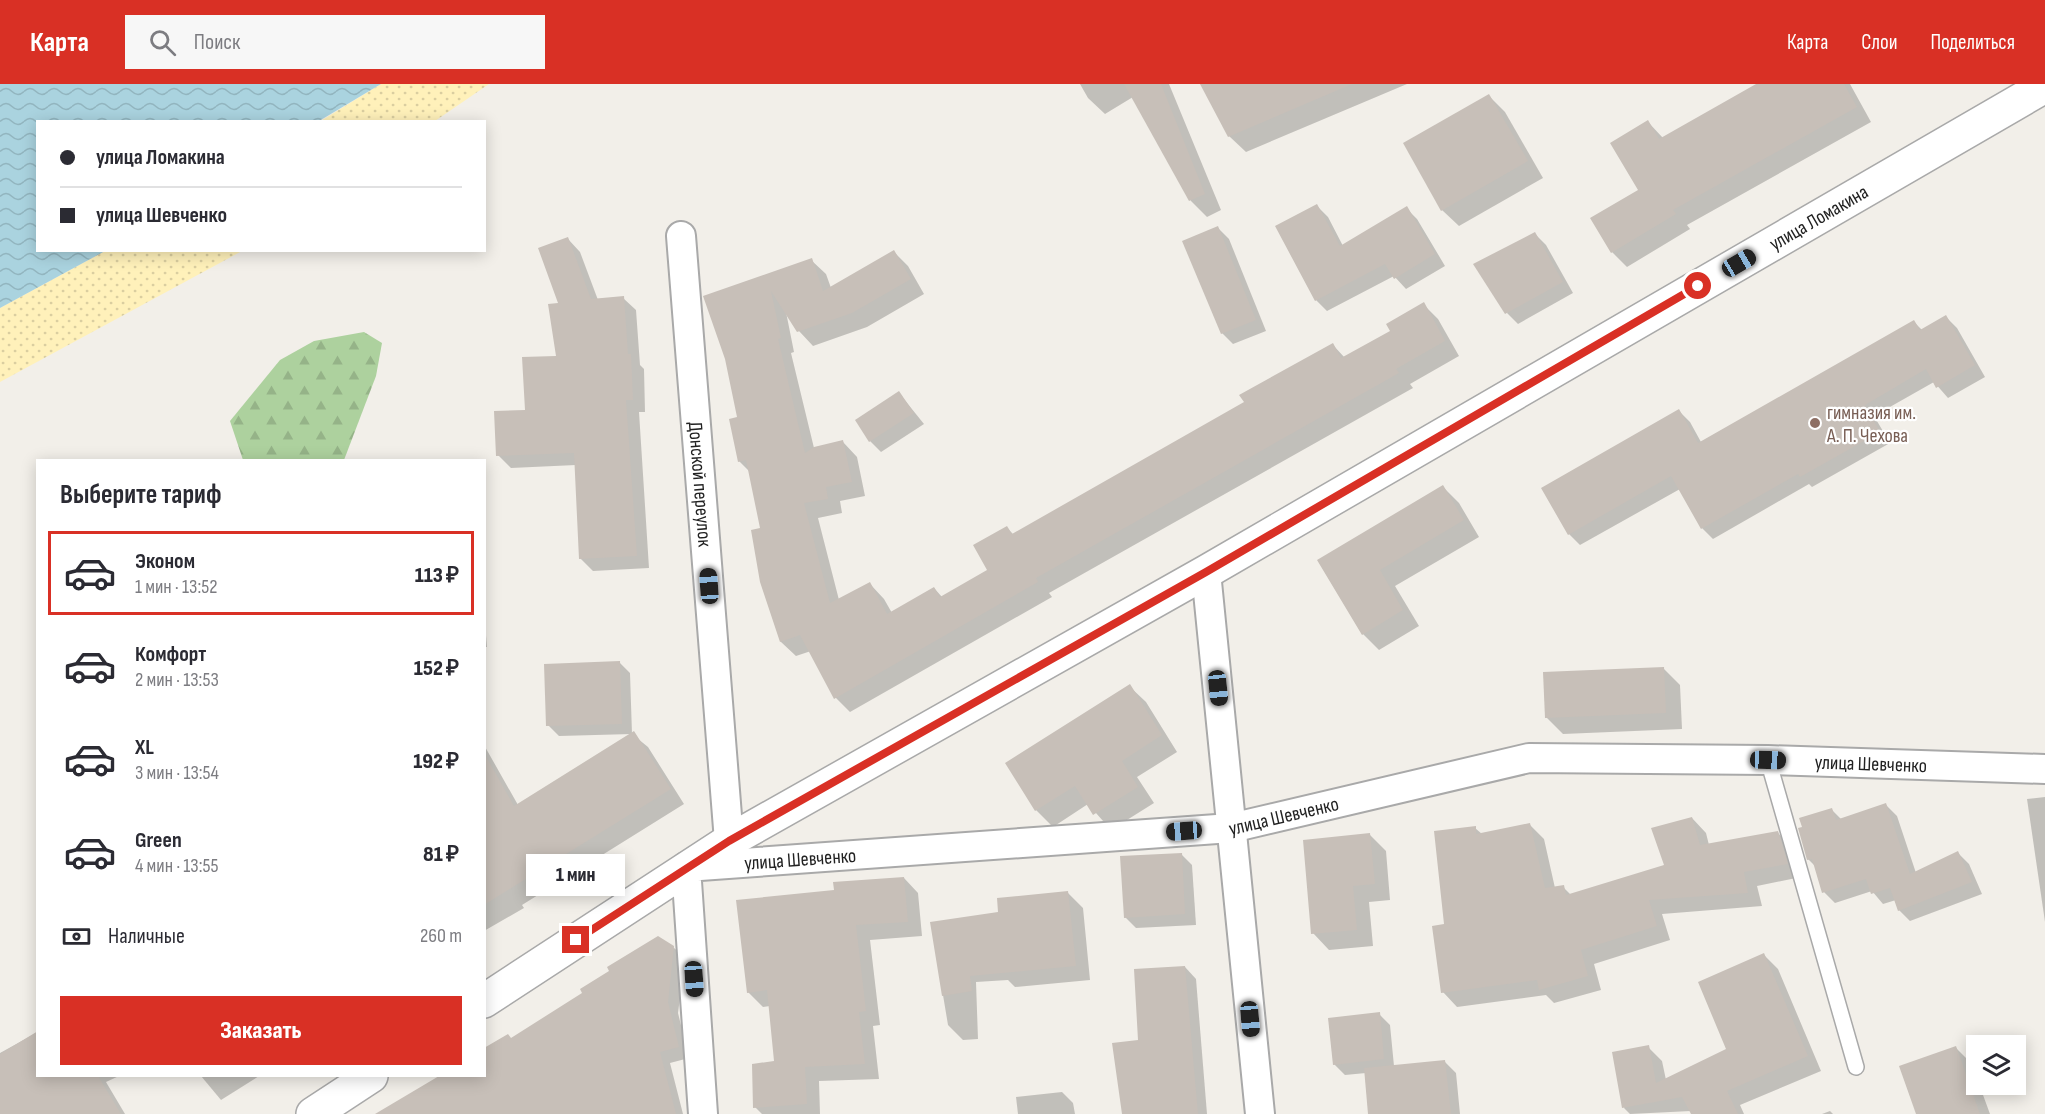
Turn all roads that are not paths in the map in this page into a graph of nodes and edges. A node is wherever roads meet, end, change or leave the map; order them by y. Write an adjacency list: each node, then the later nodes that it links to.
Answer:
1 (2045, 86): 3 (street, улица Ломакина)
2 (681, 236): 7 (street, Донской переулок)
3 (1206, 572): 6 (street); 7 (street, улица Ломакина)
4 (1768, 760): 5 (street, улица Шевченко); 6 (street, улица Шевченко); 10 (lane)
5 (2045, 769)
6 (1232, 828): 8 (street, улица Шевченко); 14 (street)
7 (729, 841): 8 (street, улица Ломакина)
8 (686, 867): 9 (street, улица Шевченко); 13 (street)
9 (486, 1000)
10 (1856, 1067)
11 (369, 1077): 12 (street)
12 (313, 1114)
13 (703, 1114)
14 (1260, 1114)

